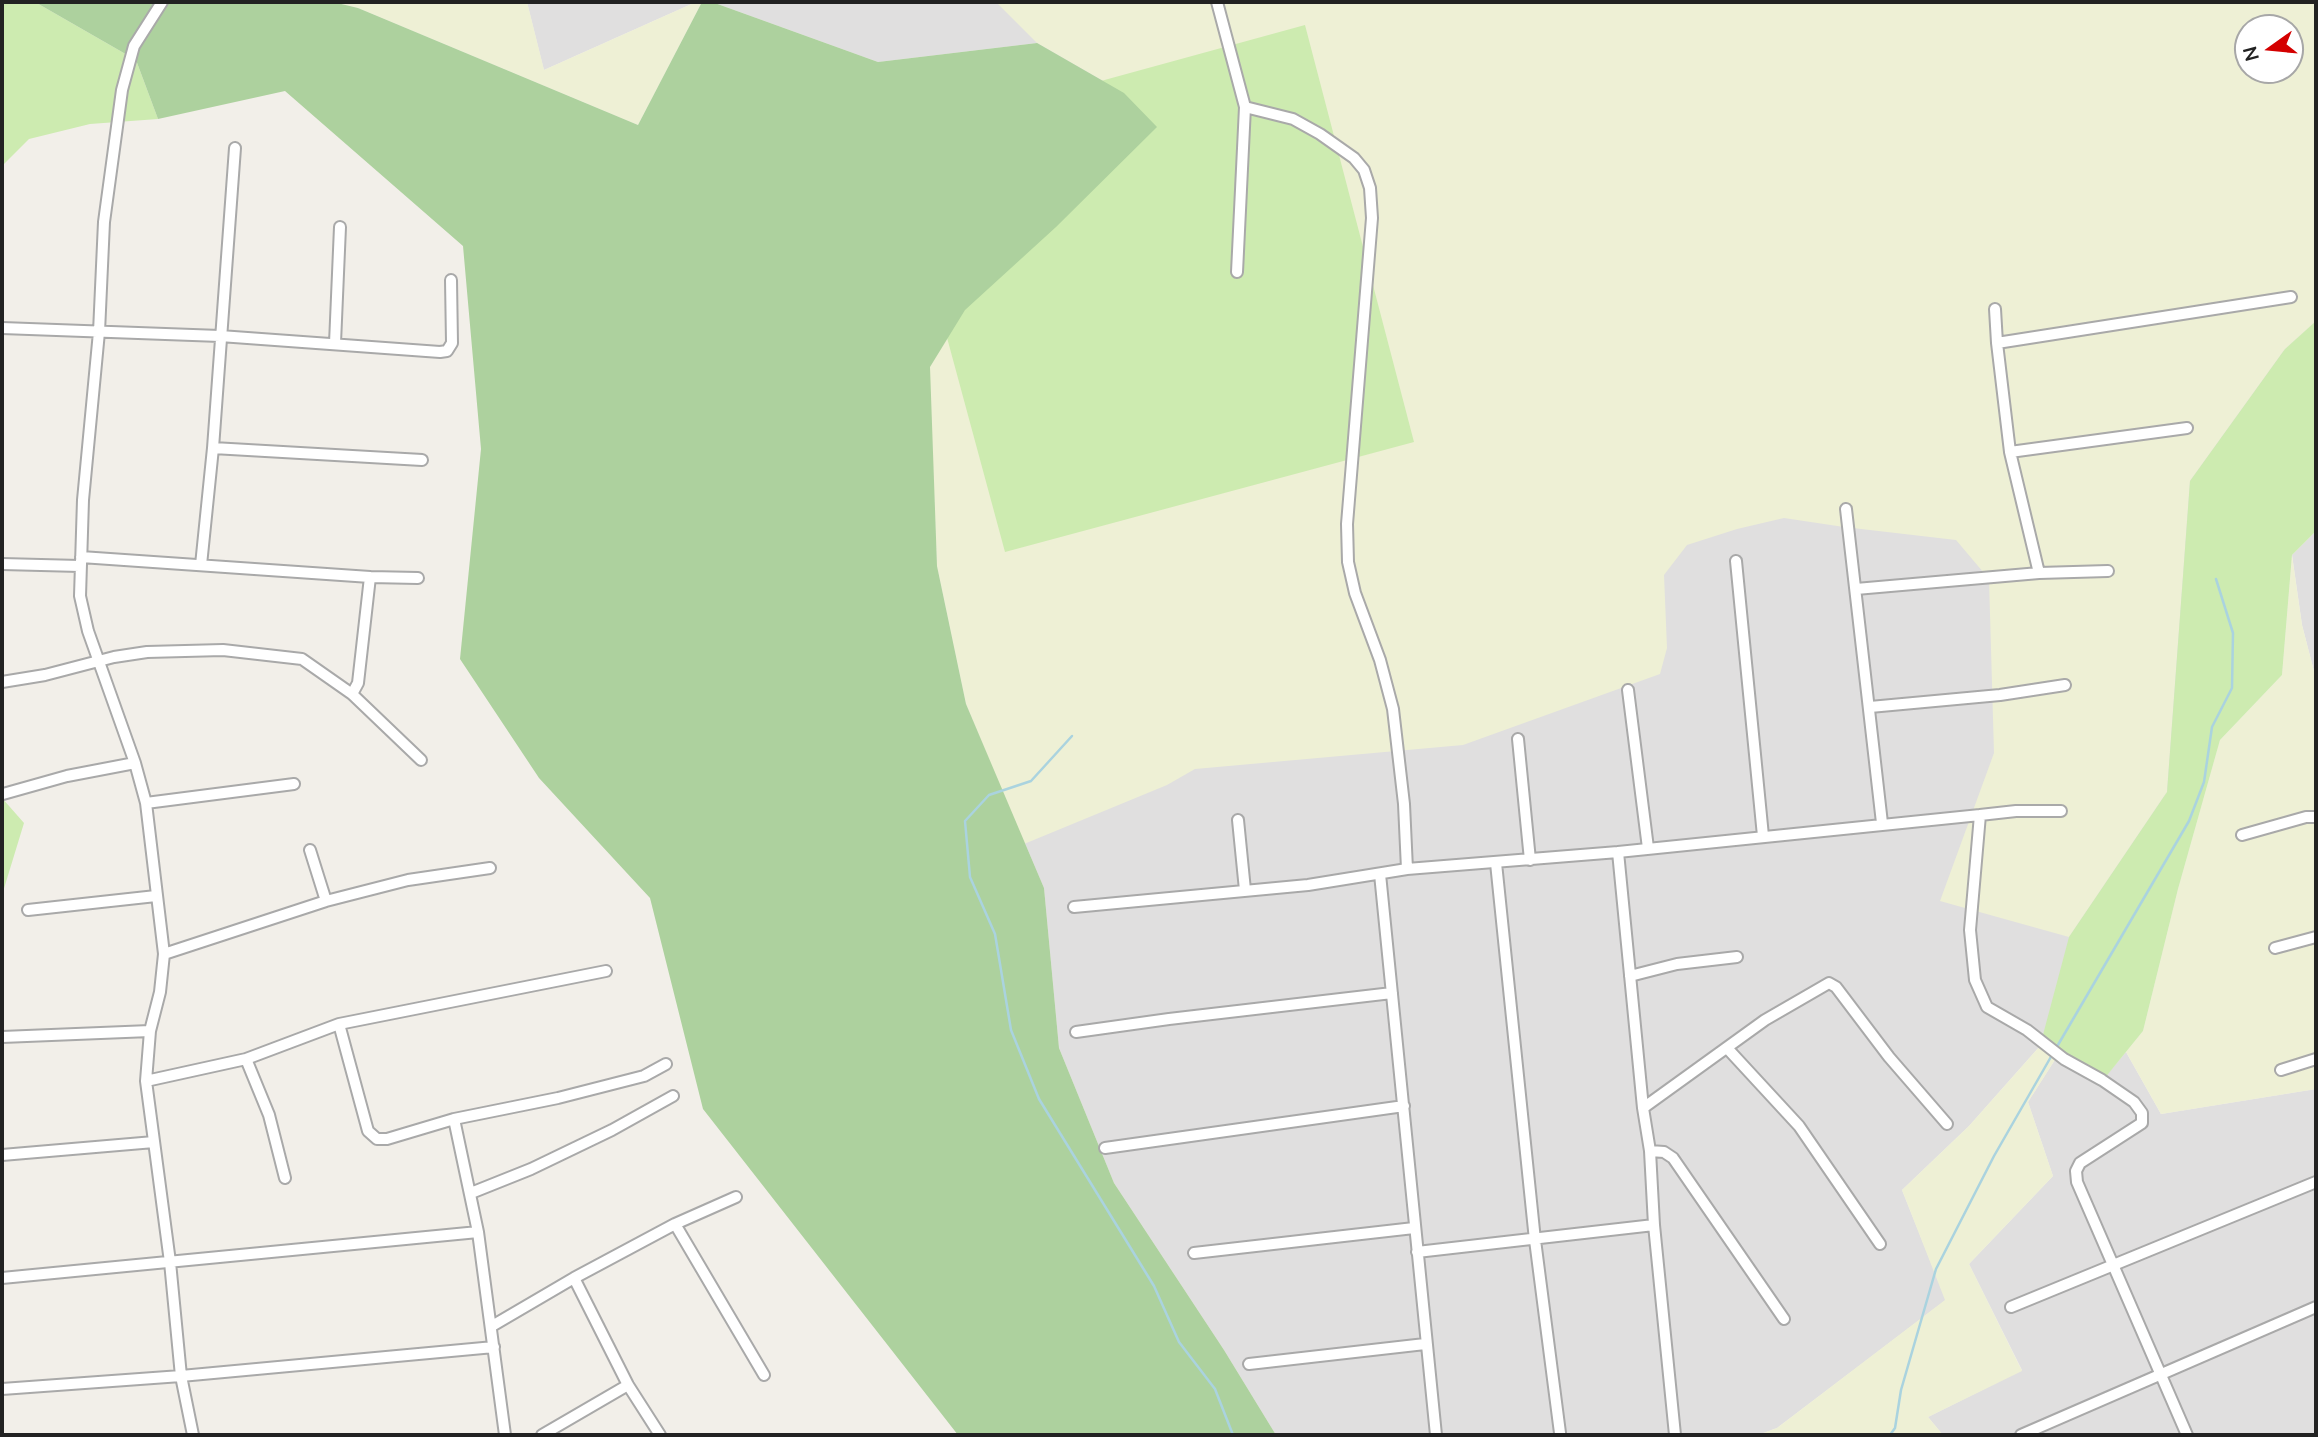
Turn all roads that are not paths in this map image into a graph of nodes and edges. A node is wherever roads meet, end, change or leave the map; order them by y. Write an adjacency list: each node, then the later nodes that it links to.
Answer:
1 (162, 2): 11 (street)
2 (1217, 2): 3 (street)
3 (1245, 107): 6 (street); 54 (street)
4 (234, 148): 12 (street)
5 (340, 227): 13 (street)
6 (1237, 272)
7 (452, 280): 13 (street)
8 (2291, 297): 14 (street)
9 (1995, 309): 14 (street)
10 (2, 328): 11 (street)
11 (99, 332): 12 (street); 20 (street)
12 (220, 336): 13 (street); 16 (street)
13 (335, 343)
14 (1997, 343): 17 (street)
15 (2187, 429): 17 (street)
16 (213, 448): 18 (street); 23 (street)
17 (2011, 452): 25 (street)
18 (422, 460)
19 (1846, 509): 28 (street)
20 (80, 561): 22 (street); 23 (street); 29 (street)
21 (1736, 561): 47 (street)
22 (2, 564)
23 (201, 565): 26 (street)
24 (2108, 571): 25 (street)
25 (2039, 573): 28 (street)
26 (370, 577): 27 (street); 33 (street)
27 (418, 578)
28 (1856, 589): 34 (street)
29 (98, 661): 30 (street); 33 (street); 37 (street)
30 (2, 682)
31 (2065, 685): 34 (street)
32 (1628, 690): 48 (street)
33 (352, 694): 36 (street)
34 (1870, 707): 45 (street)
35 (1518, 739): 51 (street)
36 (421, 760)
37 (135, 763): 39 (street); 40 (street)
38 (294, 784): 40 (street)
39 (3, 794)
40 (146, 803): 57 (street)
41 (2061, 811): 42 (street)
42 (1980, 815): 45 (street); 100 (street)
43 (2316, 817): 46 (street)
44 (1238, 820): 56 (street)
45 (1882, 823): 47 (street)
46 (2242, 835)
47 (1763, 836): 48 (street)
48 (1648, 848): 50 (street)
49 (310, 850): 58 (street)
50 (1618, 852): 51 (street); 66 (street)
51 (1530, 860): 52 (street)
52 (1496, 863): 54 (street); 95 (street)
53 (490, 867): 58 (street)
54 (1407, 869): 55 (street)
55 (1380, 874): 56 (street); 67 (street)
56 (1245, 890): 59 (street)
57 (156, 896): 60 (street); 63 (street)
58 (326, 901): 63 (street)
59 (1074, 907)
60 (27, 910)
61 (2316, 937): 62 (street)
62 (2275, 948)
63 (164, 954): 69 (street)
64 (1737, 957): 66 (street)
65 (607, 971): 68 (street)
66 (1630, 976): 80 (street)
67 (1392, 993): 70 (street); 79 (street)
68 (339, 1024): 73 (street); 81 (street)
69 (150, 1031): 71 (street); 77 (street)
70 (1076, 1032)
71 (2, 1037)
72 (1727, 1048): 80 (street); 82 (street); 96 (street)
73 (246, 1059): 77 (street); 87 (street)
74 (2316, 1059): 76 (street)
75 (666, 1064): 81 (street)
76 (2281, 1070)
77 (146, 1081): 83 (street)
78 (673, 1096): 89 (street)
79 (1404, 1106): 84 (street); 93 (street)
80 (1643, 1108): 85 (street)
81 (454, 1119): 89 (street)
82 (1947, 1124)
83 (154, 1142): 86 (street); 99 (street)
84 (1105, 1147)
85 (1650, 1151): 92 (street); 105 (street)
86 (2, 1155)
87 (285, 1178)
88 (2316, 1182): 100 (street)
89 (471, 1193): 94 (street)
90 (736, 1197): 91 (street)
91 (675, 1224): 102 (street); 112 (street)
92 (1654, 1225): 95 (street); 121 (street)
93 (1414, 1228): 97 (street); 98 (street)
94 (478, 1232): 99 (street); 106 (street)
95 (1535, 1240): 98 (street); 115 (street)
96 (1880, 1244)
97 (1194, 1252)
98 (1417, 1252): 107 (street)
99 (170, 1262): 101 (street); 111 (street)
100 (2113, 1265): 103 (street); 110 (street)
101 (2, 1278)
102 (575, 1278): 106 (street); 113 (street)
103 (2011, 1307)
104 (2316, 1307): 110 (street)
105 (1784, 1319)
106 (492, 1326): 108 (street)
107 (1425, 1345): 109 (street); 120 (street)
108 (494, 1346): 111 (street); 117 (street)
109 (1248, 1364)
110 (2161, 1374): 122 (street); 123 (street)
111 (181, 1376): 114 (street); 116 (street)
112 (764, 1376)
113 (628, 1385): 118 (street); 119 (street)
114 (2, 1389)
115 (1560, 1433)
116 (193, 1435)
117 (505, 1435)
118 (542, 1435)
119 (660, 1435)
120 (1436, 1435)
121 (1675, 1435)
122 (2021, 1435)
123 (2187, 1435)

